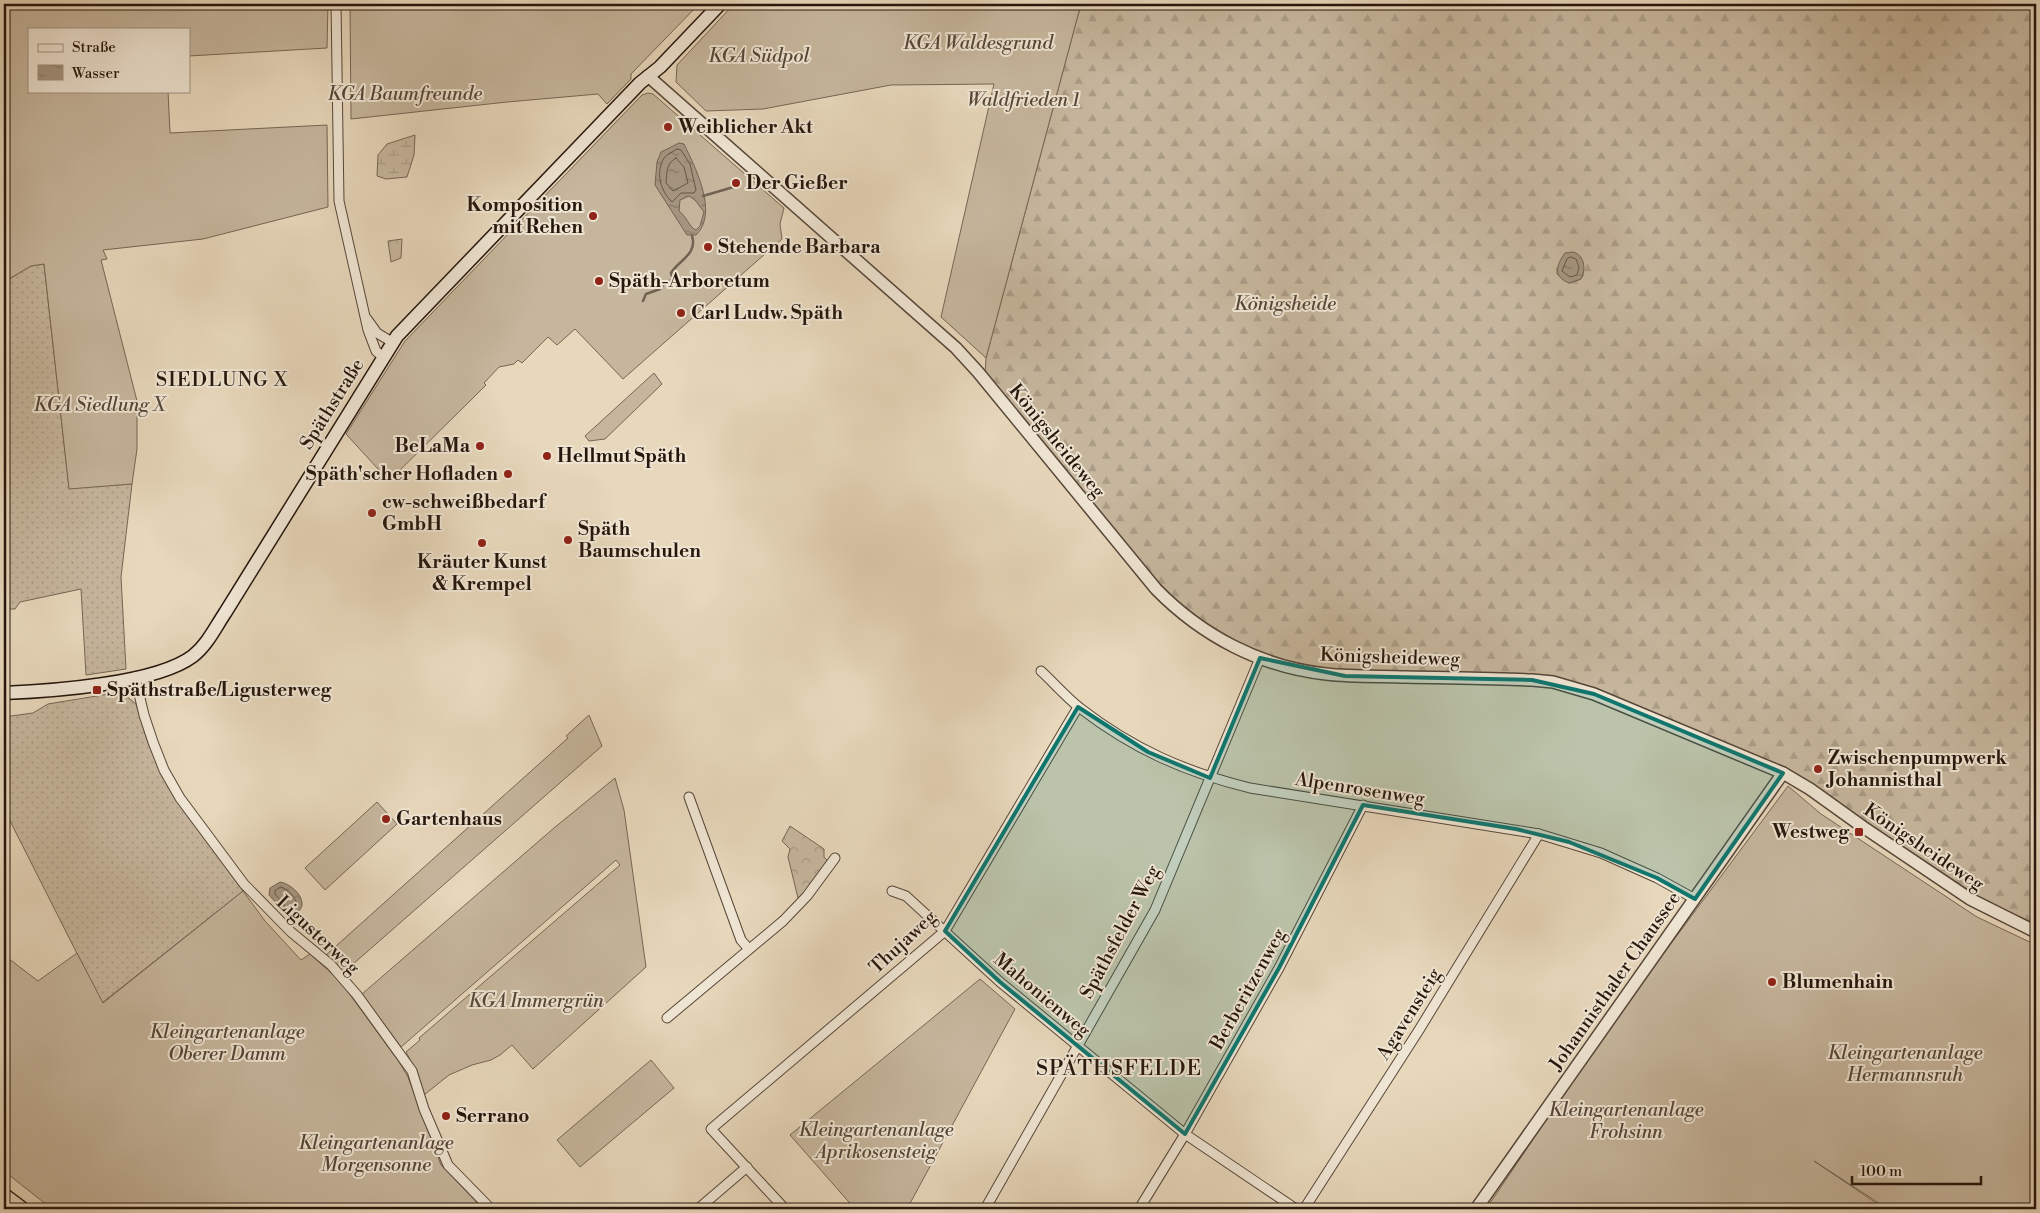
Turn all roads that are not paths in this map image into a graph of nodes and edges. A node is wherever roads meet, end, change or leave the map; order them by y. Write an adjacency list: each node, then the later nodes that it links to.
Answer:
1 (336, 4): 4 (street)
2 (720, 4): 3 (main road, Späthstraße)
3 (648, 76): 5 (main road, Späthstraße); 7 (street, Königsheideweg)
4 (366, 318): 5 (street); 6 (street)
5 (392, 342): 6 (main road, Späthstraße)
6 (383, 357): 9 (main road, Späthstraße)
7 (1260, 658): 12 (street, Königsheideweg); 13 (street, Späthsfelder Weg)
8 (1041, 671): 11 (street, Alpenrosenweg)
9 (136, 677): 10 (main road, Späthstraße); 29 (street, Ligusterweg)
10 (4, 693)
11 (1078, 706): 13 (street, Alpenrosenweg); 20 (street, Thujaweg)
12 (1782, 773): 19 (street, Johannisthaler Chaussee); 21 (street, Königsheideweg)
13 (1210, 778): 15 (street, Alpenrosenweg); 24 (street, Späthsfelder Weg)
14 (689, 797): 22 (street)
15 (1363, 805): 16 (street, Alpenrosenweg); 25 (street, Berberitzenweg)
16 (1539, 834): 19 (street, Alpenrosenweg); 35 (street, Agavensteig)
17 (835, 858): 22 (street)
18 (892, 891): 20 (street, Mahonienweg)
19 (1695, 899): 36 (street, Johannisthaler Chaussee)
20 (945, 931): 24 (street, Mahonienweg); 26 (street, Thujaweg)
21 (2036, 932)
22 (748, 948): 23 (street)
23 (667, 1018)
24 (1077, 1046): 25 (street, Mahonienweg); 32 (street, Späthsfelder Weg)
25 (1185, 1134): 33 (street, Berberitzenweg); 34 (street, Mahonienweg)
26 (747, 1167): 30 (street); 31 (street)
27 (4, 1197): 28 (highway)
28 (20, 1209)
29 (491, 1209)
30 (698, 1209)
31 (785, 1209)
32 (985, 1209)
33 (1139, 1209)
34 (1296, 1209)
35 (1304, 1209)
36 (1476, 1209)

